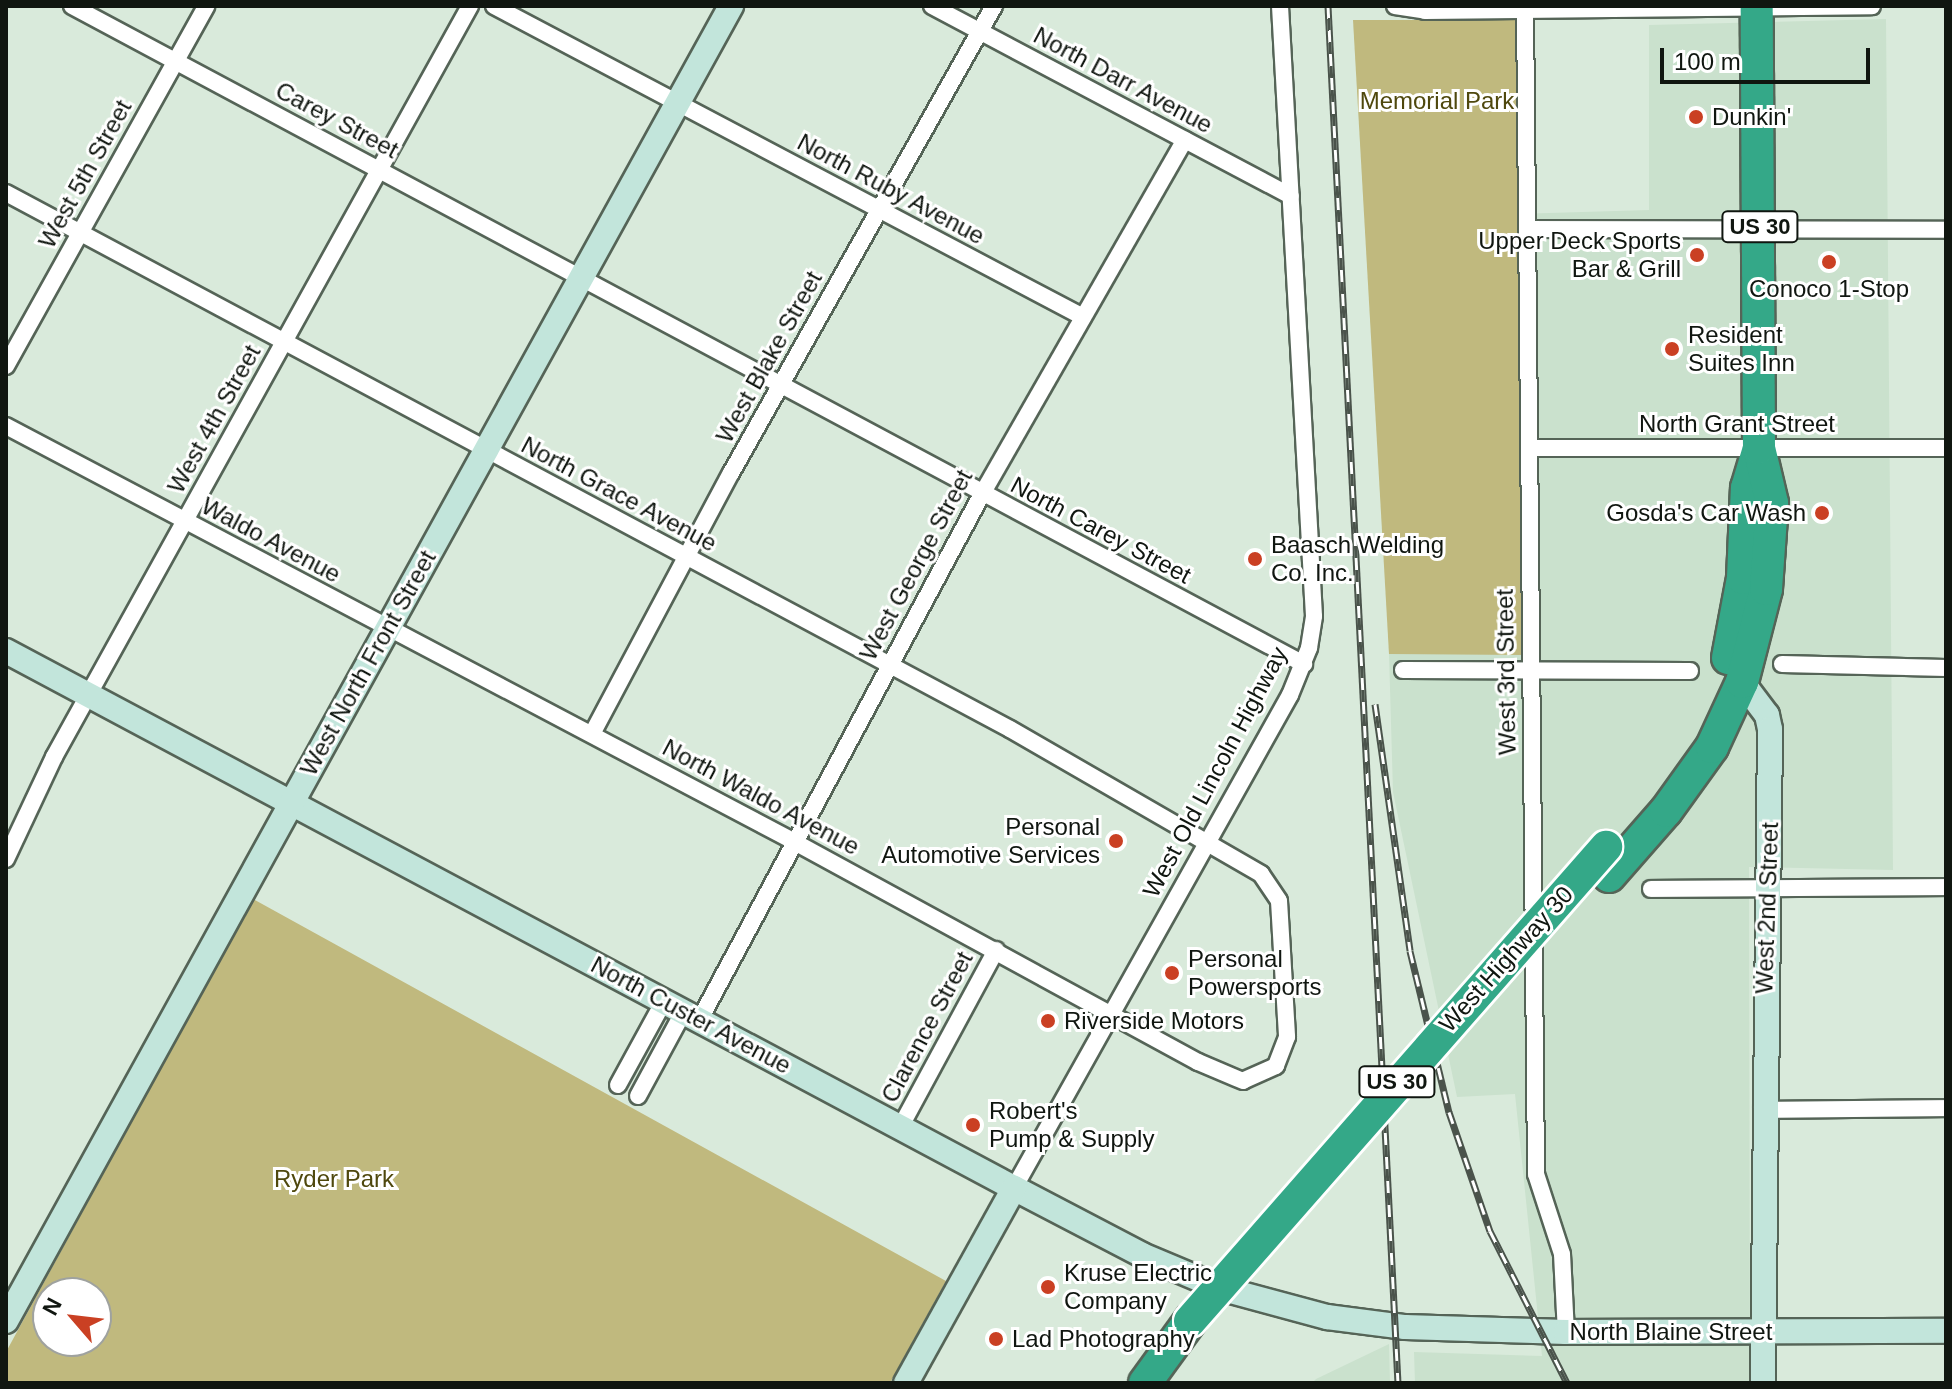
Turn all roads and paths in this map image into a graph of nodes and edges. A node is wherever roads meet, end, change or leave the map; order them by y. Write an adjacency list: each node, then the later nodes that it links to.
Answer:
1 (72, 6): 14 (street, Carey Street)
2 (206, 6): 14 (street, West 5th Street)
3 (470, 6): 17 (street, West 4th Street)
4 (494, 6): 15 (street, North Ruby Avenue)
5 (731, 6): 15 (street, West North Front Street)
6 (932, 6): 13 (street, North Darr Avenue)
7 (994, 6): 13 (street, West Blake Street)
8 (1280, 6): 19 (street, West Old Lincoln Highway)
9 (1395, 6): 12 (street)
10 (1757, 6): 11 (street); 12 (street); 22 (highway, US 30)
11 (1872, 6)
12 (1525, 8): 21 (street, West 3rd Street)
13 (980, 31): 16 (street, North Darr Avenue); 20 (street, West Blake Street)
14 (176, 61): 17 (street, Carey Street); 24 (street, West 5th Street)
15 (677, 103): 20 (street, North Ruby Avenue); 25 (street, West North Front Street)
16 (1185, 140): 19 (street, North Darr Avenue); 26 (street, West George Street)
17 (380, 170): 25 (street, Carey Street); 27 (street, West 4th Street)
18 (6, 193): 24 (street, North Grace Avenue)
19 (1291, 196): 40 (street, West Old Lincoln Highway)
20 (878, 210): 26 (street, North Ruby Avenue); 29 (street, West Blake Street)
21 (1529, 229): 22 (street); 31 (street, West 3rd Street)
22 (1760, 229): 23 (street); 32 (highway, US 30)
23 (1946, 230)
24 (81, 233): 27 (street, North Grace Avenue); 28 (street, West 5th Street)
25 (580, 278): 29 (street, North Carey Street); 34 (street, West North Front Street)
26 (1083, 317): 35 (street, West George Street)
27 (286, 341): 34 (street, North Grace Avenue); 36 (street, West 4th Street)
28 (6, 366)
29 (780, 385): 35 (street, North Carey Street); 37 (street, West Blake Street)
30 (6, 426): 36 (street, Waldo Avenue)
31 (1529, 448): 32 (street, North Grant Street); 45 (street, West 3rd Street)
32 (1759, 448): 33 (street, North Grant Street); 47 (highway, US 30)
33 (1946, 448)
34 (486, 449): 37 (street, North Grace Avenue); 38 (street, West North Front Street)
35 (982, 494): 40 (street, North Carey Street); 42 (street, West George Street)
36 (184, 522): 38 (street, Waldo Avenue); 48 (street, West 4th Street)
37 (687, 558): 42 (street, North Grace Avenue); 49 (street, West Blake Street)
38 (387, 628): 49 (street, North Waldo Avenue); 50 (street, West North Front Street)
39 (6, 651): 48 (street, North Custer Avenue)
40 (1304, 664): 51 (street, West Old Lincoln Highway)
41 (1782, 664): 43 (street)
42 (890, 665): 51 (street, North Grace Avenue); 52 (street, West George Street)
43 (1946, 668)
44 (1403, 670): 45 (street)
45 (1528, 670): 46 (street); 70 (street, West 3rd Street)
46 (1690, 671)
47 (1733, 676): 55 (street, West 2nd Street); 68 (highway, West Highway 30 / US 30)
48 (89, 694): 50 (street, North Custer Avenue); 53 (street, West 4th Street)
49 (592, 734): 52 (street, North Waldo Avenue)
50 (291, 803): 58 (street, North Custer Avenue); 66 (street, West North Front Street)
51 (1208, 841): 59 (street, West Old Lincoln Highway); 59 (street, North Grace Avenue)
52 (795, 842): 57 (street, North Waldo Avenue); 58 (street, West George Street)
53 (6, 859)
54 (1946, 887): 55 (street)
55 (1766, 888): 56 (street); 63 (street, West 2nd Street)
56 (1651, 889)
57 (996, 950): 59 (street, North Waldo Avenue); 64 (street, Clarence Street)
58 (683, 1010): 60 (street, West George Street); 61 (street, West George Street); 64 (street, North Custer Avenue)
59 (1110, 1012): 65 (street, West Old Lincoln Highway)
60 (618, 1085)
61 (638, 1096)
62 (1946, 1108): 63 (street)
63 (1762, 1110): 71 (street, West 2nd Street)
64 (901, 1126): 65 (street, North Custer Avenue)
65 (1014, 1188): 67 (street, North Custer Avenue); 72 (street)
66 (6, 1321)
67 (1396, 1326): 70 (street, North Blaine Street)
68 (1198, 1327): 73 (highway, West Highway 30 / US 30); 74 (highway, West Highway 30 / US 30)
69 (1946, 1331): 71 (street, North Blaine Street)
70 (1566, 1332): 71 (street, North Blaine Street)
71 (1762, 1332): 75 (street, West 2nd Street)
72 (906, 1383)
73 (1145, 1383)
74 (1173, 1383)
75 (1763, 1383)

